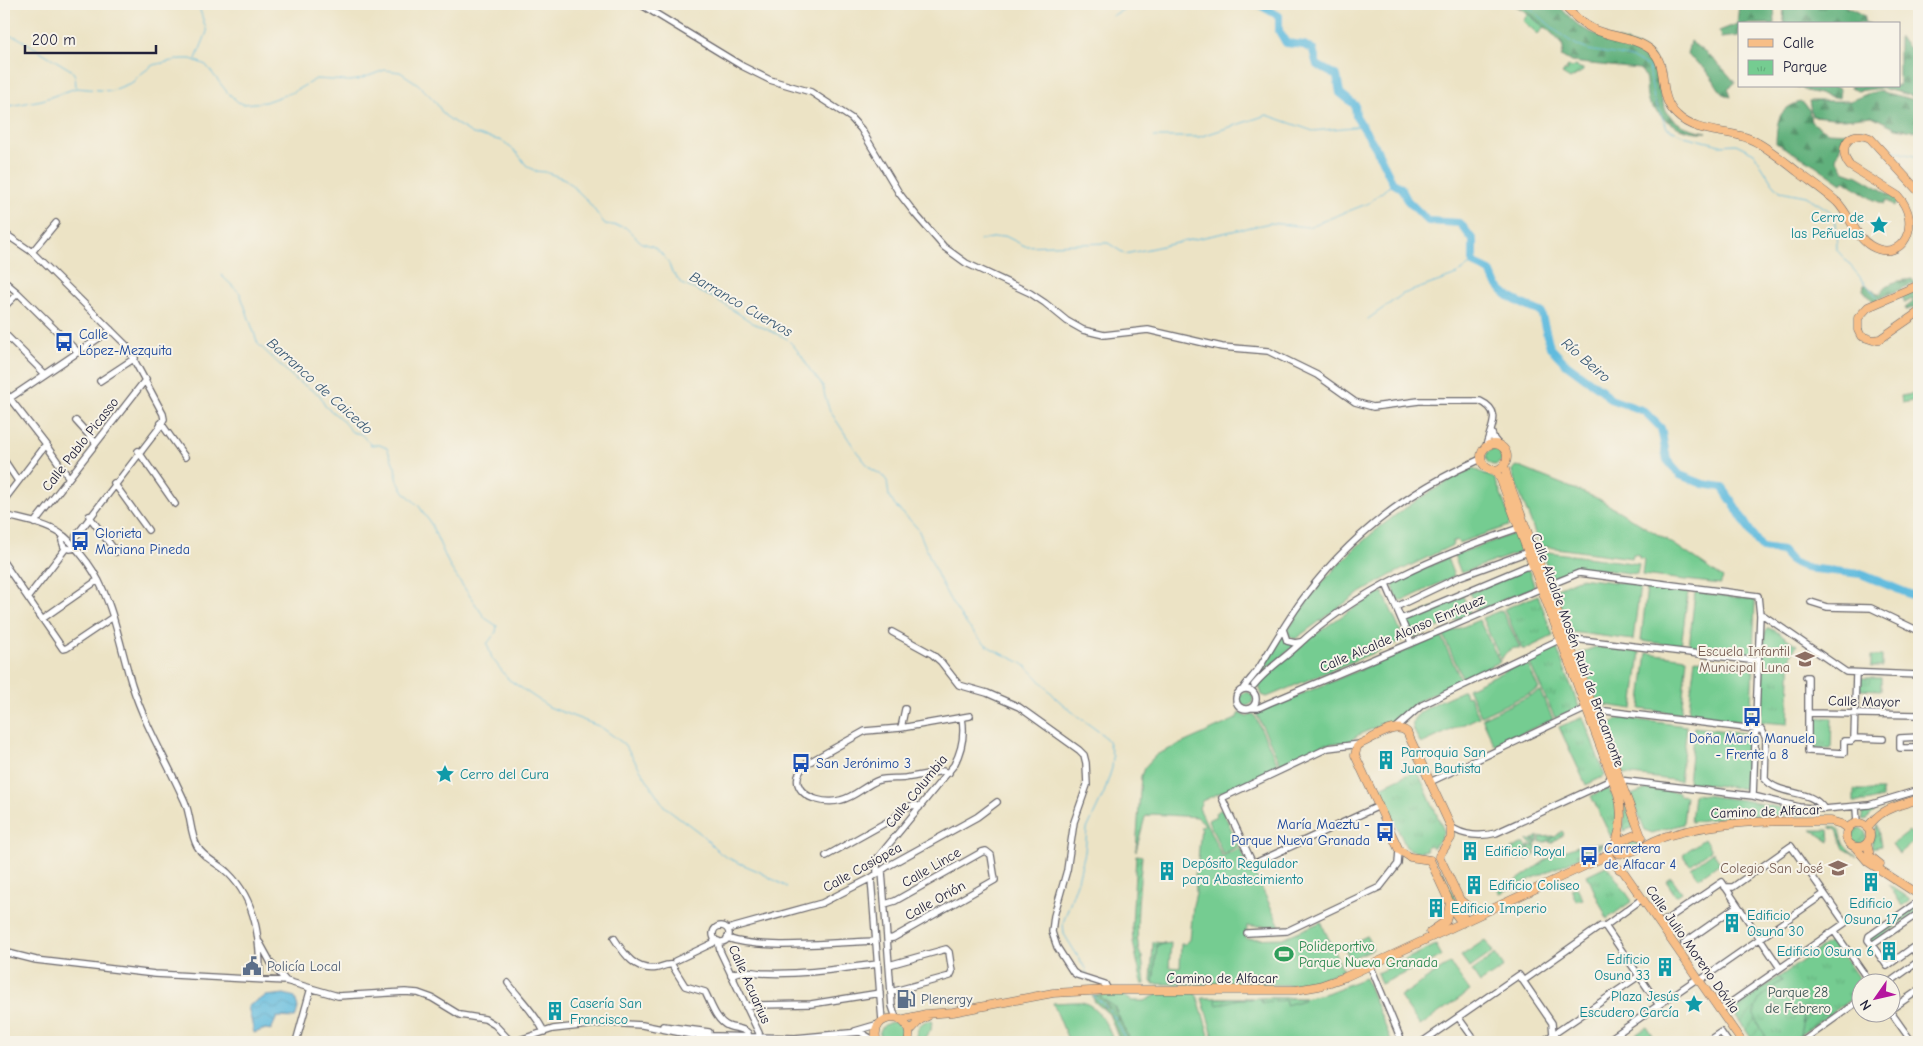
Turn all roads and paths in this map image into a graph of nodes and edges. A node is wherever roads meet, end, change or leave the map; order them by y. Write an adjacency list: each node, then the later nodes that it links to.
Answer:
1 (640, 4): 23 (street)
2 (1562, 4): 3 (main road)
3 (1919, 192)
4 (56, 223): 6 (street)
5 (4, 233): 6 (street)
6 (32, 252): 12 (street)
7 (4, 281): 9 (street)
8 (1919, 285): 11 (main road)
9 (18, 293): 10 (street); 14 (street)
10 (4, 307)
11 (1919, 312)
12 (111, 330): 14 (street); 15 (street)
13 (4, 333): 16 (street)
14 (78, 352): 16 (street)
15 (135, 358): 17 (street); 18 (street)
16 (45, 374): 20 (street)
17 (146, 380): 22 (street); 24 (street, Calle Pablo Picasso)
18 (100, 381)
19 (4, 391): 20 (street)
20 (10, 398): 26 (street)
21 (76, 421): 24 (street)
22 (161, 423): 28 (street); 29 (street)
23 (1491, 431): 25 (street); 27 (street)
24 (96, 443): 34 (street, Calle Pablo Picasso)
25 (1498, 444): 27 (main road); 32 (main road)
26 (46, 445): 34 (street); 35 (street)
27 (1486, 446): 30 (main road)
28 (139, 452): 36 (street); 38 (street)
29 (185, 456)
30 (1481, 459): 33 (main road); 64 (street)
31 (4, 460): 35 (street)
32 (1504, 465): 33 (main road); 54 (main road, Calle Alcalde Mosén Rubí de Bracamonte)
33 (1495, 470): 42 (main road, Calle Alcalde Mosén Rubí de Bracamonte)
34 (69, 478): 41 (street, Calle Pablo Picasso)
35 (18, 481): 37 (street)
36 (115, 483): 40 (street); 43 (street)
37 (4, 500)
38 (175, 504)
39 (4, 515): 41 (street)
40 (89, 516): 44 (street); 48 (street)
41 (34, 523): 45 (street)
42 (1520, 528): 49 (main road, Calle Alcalde Mosén Rubí de Bracamonte); 53 (street)
43 (148, 530)
44 (74, 535): 45 (street); 47 (street)
45 (64, 536): 46 (street); 47 (street)
46 (64, 547): 47 (street); 55 (street)
47 (75, 548): 52 (street)
48 (116, 552)
49 (1528, 552): 51 (main road, Calle Alcalde Mosén Rubí de Bracamonte); 57 (street)
50 (4, 563): 55 (street)
51 (1534, 566): 54 (main road, Calle Alcalde Mosén Rubí de Bracamonte); 61 (street)
52 (98, 580): 59 (street); 60 (street)
53 (1386, 584): 57 (street); 68 (street)
54 (1544, 587): 58 (street, Calle Alcalde Alonso Enríquez); 67 (main road, Calle Alcalde Mosén Rubí de Bracamonte); 69 (street, Calle Alcalde Alonso Enríquez)
55 (27, 595): 60 (street)
56 (1811, 602): 65 (street)
57 (1396, 607): 61 (street)
58 (1760, 615): 62 (street); 63 (street)
59 (113, 618): 60 (street); 150 (street)
60 (42, 619)
61 (1401, 619): 69 (street)
62 (1774, 623): 63 (street); 72 (street)
63 (1760, 627): 70 (street)
64 (1283, 629): 68 (street); 71 (street)
65 (1919, 631)
66 (892, 632): 170 (street)
67 (1564, 640): 70 (street); 80 (main road, Calle Alcalde Mosén Rubí de Bracamonte); 85 (street)
68 (1300, 642): 76 (street)
69 (1411, 642): 77 (street, Calle Alcalde Alonso Enríquez)
70 (1758, 661): 89 (street)
71 (1257, 671): 75 (street); 76 (street)
72 (1856, 673): 73 (street); 82 (street)
73 (1919, 675)
74 (1807, 677): 81 (street)
75 (1243, 690): 76 (street); 78 (street)
76 (1254, 690): 77 (street); 78 (street)
77 (1272, 701): 78 (street, Calle Alcalde Alonso Enríquez)
78 (1252, 708)
79 (905, 709): 87 (street)
80 (1590, 710): 89 (street); 97 (main road, Calle Alcalde Mosén Rubí de Bracamonte); 98 (street)
81 (1808, 713): 82 (street, Calle Mayor); 91 (street)
82 (1854, 714): 83 (street, Calle Mayor); 91 (street)
83 (1919, 715)
84 (970, 716): 86 (street)
85 (1409, 717): 88 (street); 90 (street)
86 (962, 718): 87 (street); 96 (street, Calle Columbia)
87 (901, 728): 96 (street)
88 (1396, 728): 90 (main road); 93 (main road)
89 (1756, 729): 100 (street); 106 (street)
90 (1407, 732): 98 (main road)
91 (1854, 738): 92 (street)
92 (1882, 739)
93 (1360, 744): 94 (street); 95 (main road)
94 (1341, 748): 95 (street); 103 (street)
95 (1355, 755): 103 (main road)
96 (949, 772): 104 (street, Calle Columbia)
97 (1613, 780): 100 (street); 111 (street); 113 (main road, Calle Alcalde Mosén Rubí de Bracamonte); 117 (main road, Calle Alcalde Mosén Rubí de Bracamonte)
98 (1430, 782): 108 (main road)
99 (1919, 790): 105 (street)
100 (1753, 796): 106 (street)
101 (1919, 799): 109 (main road)
102 (997, 802): 123 (street, Calle Casiopea)
103 (1379, 806): 116 (main road)
104 (919, 808): 118 (street); 123 (street, Calle Columbia)
105 (1856, 808): 106 (street); 107 (street)
106 (1824, 809)
107 (1858, 823): 109 (main road); 110 (main road)
108 (1451, 826): 111 (street); 112 (main road)
109 (1867, 828): 114 (main road)
110 (1848, 829): 113 (main road, Camino de Alfacar); 115 (main road)
111 (1463, 834): 112 (street)
112 (1451, 838): 120 (main road)
113 (1642, 840): 117 (main road); 117 (main road)
114 (1867, 844): 115 (main road); 126 (main road)
115 (1855, 847): 128 (main road)
116 (1399, 850): 119 (main road); 122 (street)
117 (1614, 854): 129 (main road, Calle Julio Moreno Dávila); 135 (main road, Camino de Alfacar)
118 (826, 856)
119 (1410, 857): 121 (main road); 122 (street)
120 (1440, 859): 121 (main road); 130 (main road)
121 (1431, 863): 132 (main road)
122 (1398, 864): 142 (street)
123 (877, 874): 133 (street); 140 (street, Calle Casiopea); 148 (street)
124 (995, 880): 133 (street, Calle Lince); 146 (street, Calle Orión)
125 (1725, 887): 127 (street); 134 (street); 138 (street)
126 (1919, 889)
127 (1824, 894): 141 (street); 145 (street)
128 (1919, 895)
129 (1642, 898): 138 (main road, Calle Julio Moreno Dávila); 139 (street)
130 (1460, 900): 135 (main road); 137 (main road)
131 (1919, 901): 152 (street)
132 (1450, 903): 137 (main road); 149 (main road)
133 (884, 904): 146 (street)
134 (1737, 906): 145 (street); 151 (street)
135 (1484, 912): 137 (main road, Camino de Alfacar)
136 (1919, 913): 152 (street)
137 (1463, 922): 149 (main road, Camino de Alfacar)
138 (1660, 924): 165 (main road, Calle Julio Moreno Dávila)
139 (1605, 926): 163 (street); 167 (street)
140 (728, 930): 144 (street); 147 (street)
141 (1834, 930): 159 (street); 161 (street)
142 (1247, 933)
143 (614, 938): 190 (street)
144 (727, 938): 147 (street); 148 (street, Calle Orión)
145 (1760, 938): 159 (street); 165 (street)
146 (887, 939): 148 (street, Calle Orión); 157 (street)
147 (716, 940): 155 (street); 160 (street, Calle Acuarius)
148 (876, 940): 156 (street)
149 (1425, 940): 158 (main road, Camino de Alfacar)
150 (259, 942): 164 (street); 166 (street)
151 (1684, 943)
152 (1872, 945): 154 (street)
153 (4, 952): 164 (street)
154 (1919, 960): 162 (street)
155 (675, 961)
156 (878, 964): 160 (street); 173 (street)
157 (889, 964): 172 (street); 172 (street)
158 (1370, 965): 170 (main road, Camino de Alfacar); 200 (street)
159 (1780, 968): 180 (street)
160 (731, 974): 177 (street, Calle Acuarius)
161 (1864, 974)
162 (1900, 974)
163 (1638, 976): 175 (street); 189 (street)
164 (260, 978): 166 (street)
165 (1698, 979): 175 (street); 180 (main road, Calle Julio Moreno Dávila)
166 (286, 981): 169 (street)
167 (1523, 981): 182 (street); 189 (street)
168 (508, 983): 186 (street)
169 (311, 988): 196 (street); 197 (street)
170 (1108, 990): 181 (main road, Camino de Alfacar)
171 (1919, 990): 174 (street)
172 (891, 992): 176 (street)
173 (880, 993): 177 (street); 178 (street)
174 (1900, 1004)
175 (1659, 1005): 195 (street)
176 (892, 1006): 178 (street); 183 (street)
177 (746, 1007): 191 (street, Calle Acuarius)
178 (881, 1007): 184 (street)
179 (1850, 1007): 207 (street)
180 (1720, 1010): 192 (main road, Calle Julio Moreno Dávila)
181 (929, 1015): 183 (main road, Camino de Alfacar); 188 (main road)
182 (1458, 1017): 201 (street); 202 (street)
183 (898, 1019): 184 (main road, Camino de Alfacar); 188 (main road)
184 (881, 1022): 187 (street); 198 (main road)
185 (1898, 1024): 194 (street)
186 (544, 1032): 190 (street); 193 (street)
187 (853, 1032): 191 (street); 198 (street)
188 (909, 1032): 199 (main road)
189 (1553, 1035): 203 (street); 204 (street)
190 (748, 1036): 191 (street)
191 (759, 1037)
192 (1740, 1039): 206 (street)
193 (526, 1040): 197 (street)
194 (1908, 1040)
195 (1608, 1041)
196 (296, 1042)
197 (511, 1042)
198 (877, 1042)
199 (908, 1042)
200 (1402, 1042)
201 (1422, 1042)
202 (1476, 1042)
203 (1542, 1042)
204 (1558, 1042)
205 (1706, 1042): 206 (street)
206 (1728, 1042)
207 (1804, 1042)

